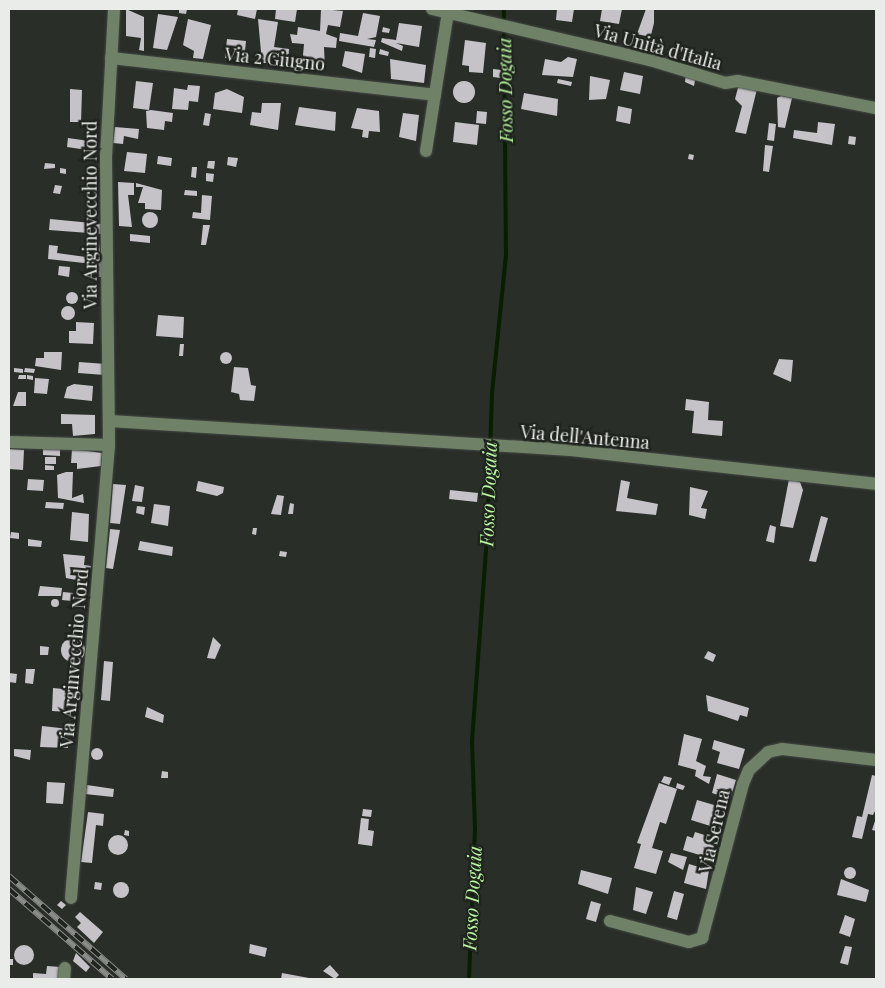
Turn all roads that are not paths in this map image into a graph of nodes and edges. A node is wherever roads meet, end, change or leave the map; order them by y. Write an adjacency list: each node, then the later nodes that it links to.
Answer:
1 (114, 9): 4 (street, Via Arginevecchio Nord)
2 (432, 9): 3 (street, Via Unità d'Italia)
3 (448, 12): 5 (street); 6 (street, Via Unità d'Italia)
4 (111, 58): 5 (street, Via 2 Giugno); 8 (street, Via Arginevecchio Nord)
5 (435, 95): 7 (street)
6 (876, 108)
7 (426, 151)
8 (110, 421): 10 (street, Via Arginvecchio Nord); 11 (street, Via dell'Antenna)
9 (9, 442): 10 (street)
10 (109, 445): 13 (street, Via Arginvecchio Nord)
11 (876, 484)
12 (876, 760): 14 (street, Via Serena)
13 (71, 898)
14 (610, 921)

